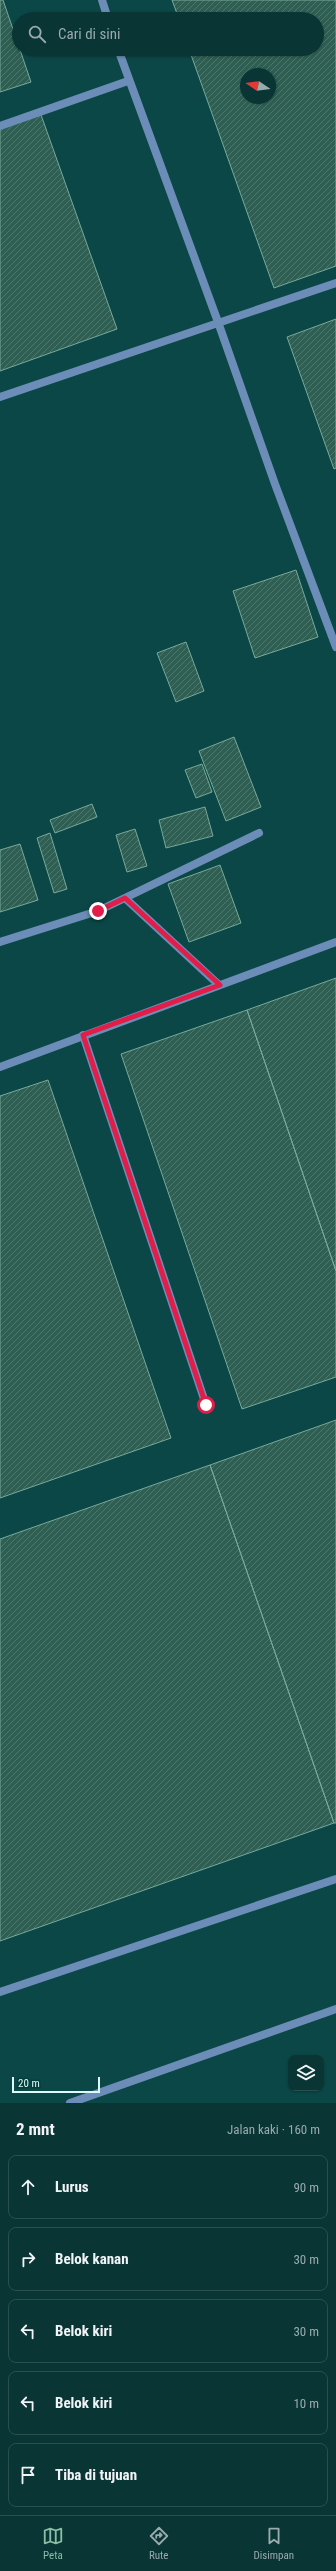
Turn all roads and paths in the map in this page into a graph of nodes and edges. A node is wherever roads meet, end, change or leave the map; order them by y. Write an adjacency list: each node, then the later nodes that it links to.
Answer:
1 (102, 0): 2 (lane)
2 (106, 12)
3 (120, 56): 4 (lane)
4 (128, 81): 5 (lane); 7 (lane)
5 (0, 126)
6 (336, 283): 7 (lane)
7 (218, 322): 8 (lane); 9 (lane)
8 (0, 397)
9 (336, 647)
10 (259, 833): 11 (lane)
11 (125, 898): 12 (lane); 14 (lane)
12 (0, 942)
13 (336, 942): 14 (lane)
14 (220, 985): 15 (lane)
15 (83, 1035): 16 (lane); 17 (lane)
16 (0, 1067)
17 (206, 1405)
18 (336, 1879): 19 (lane)
19 (0, 1992)
20 (336, 2009): 21 (lane)
21 (70, 2103)

